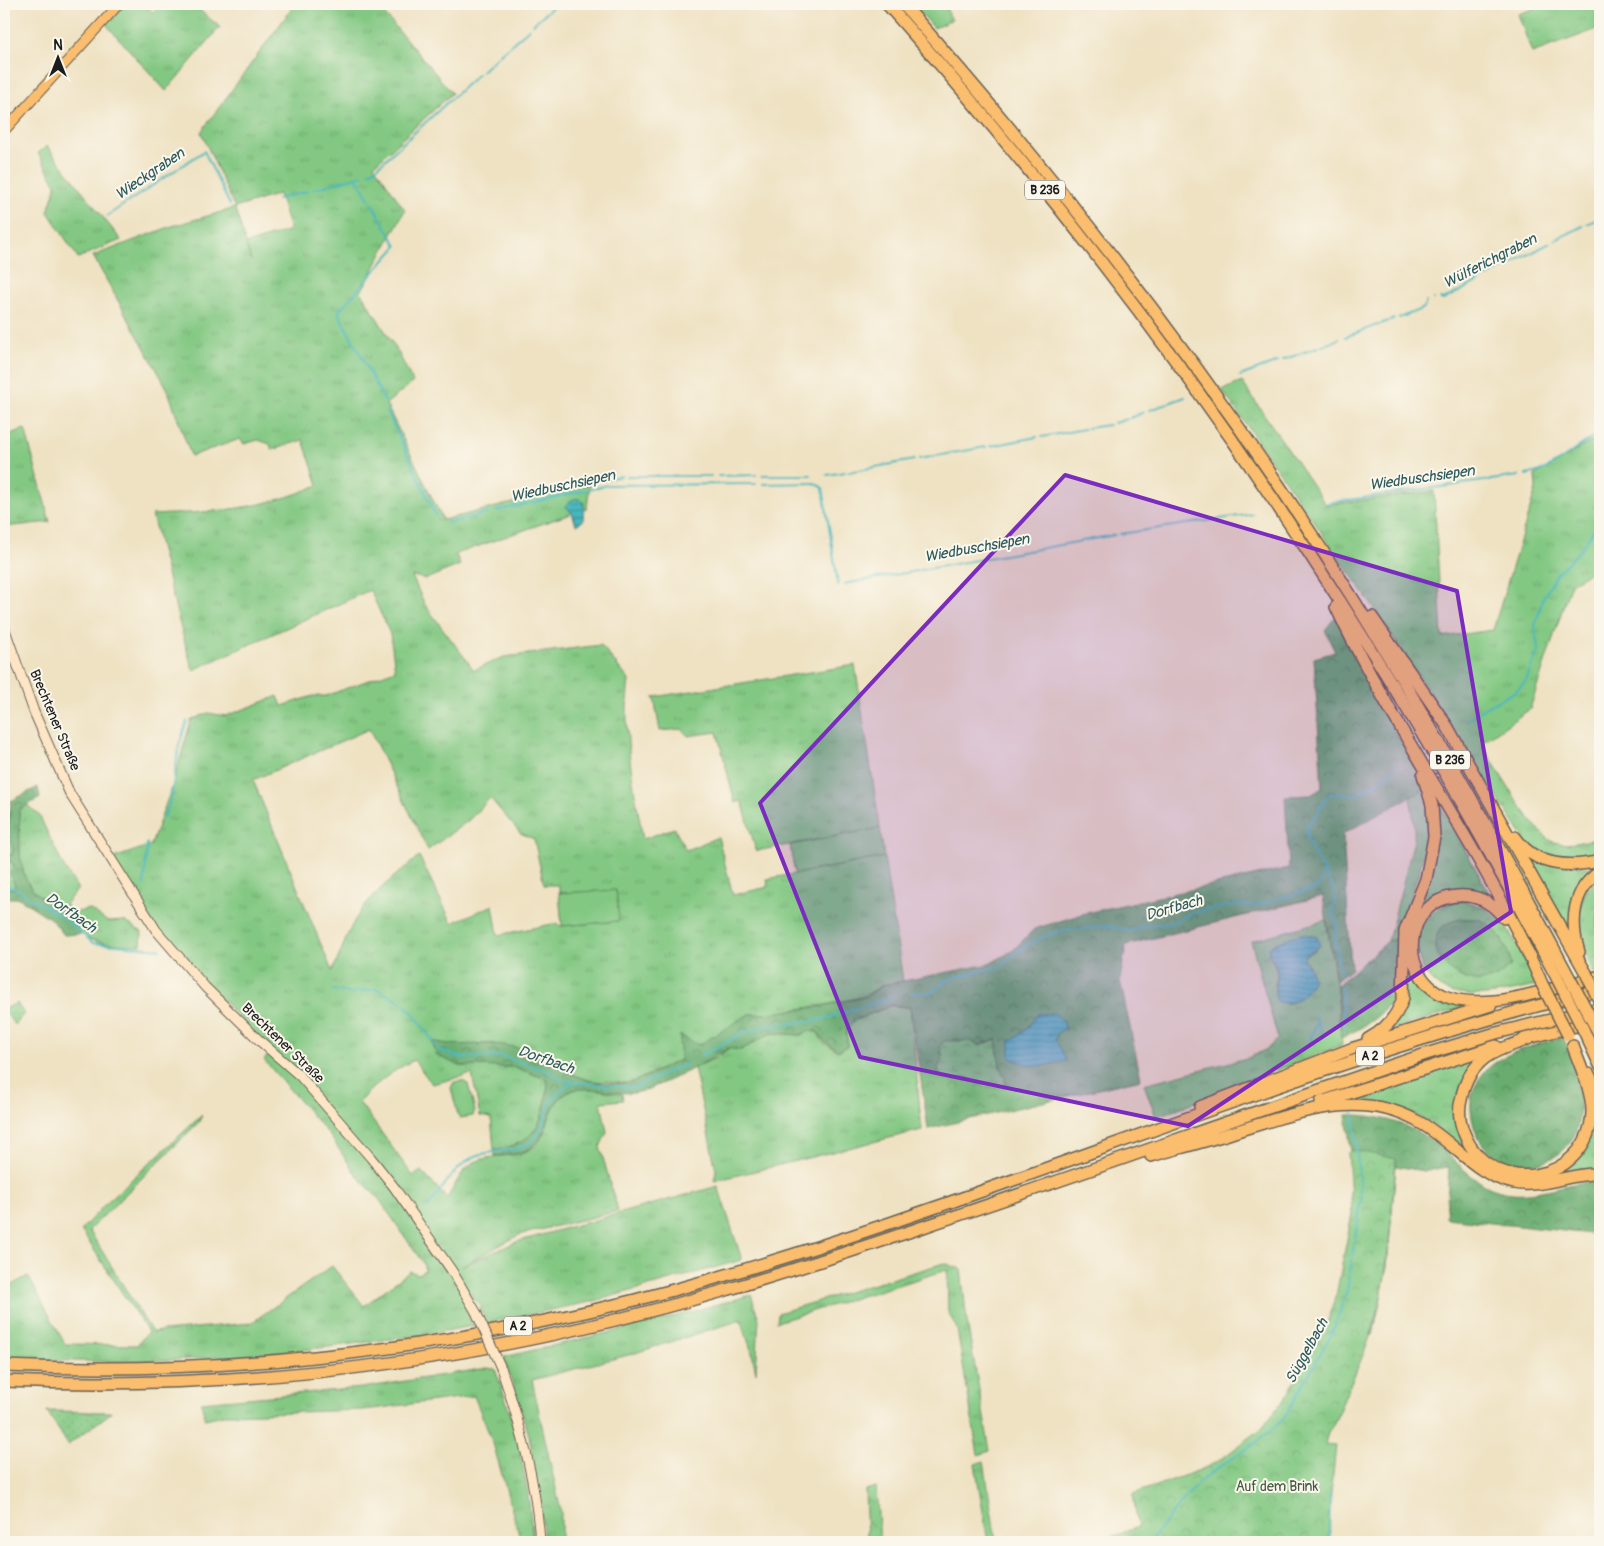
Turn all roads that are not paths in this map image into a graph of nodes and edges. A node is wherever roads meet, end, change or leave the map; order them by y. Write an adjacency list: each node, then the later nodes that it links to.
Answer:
1 (120, 4): 4 (main road)
2 (887, 4): 6 (highway, B 236)
3 (903, 4): 5 (highway, B 236)
4 (4, 132)
5 (1321, 549): 9 (highway); 19 (highway, B 236, bridge)
6 (1313, 561): 8 (highway); 23 (highway, B 236, bridge)
7 (4, 627): 31 (street, Brechtener Straße, bridge)
8 (1404, 735): 14 (highway); 22 (highway)
9 (1478, 779): 10 (highway); 12 (highway)
10 (1600, 861)
11 (1600, 872): 12 (highway)
12 (1586, 973): 17 (highway, bridge)
13 (1600, 976): 16 (highway)
14 (1542, 984): 16 (highway); 21 (highway, bridge)
15 (1600, 990): 26 (highway, A 2)
16 (1519, 996): 22 (highway)
17 (1600, 1002)
18 (1600, 1008): 27 (highway, A 2)
19 (1599, 1029): 20 (highway)
20 (1530, 1038): 21 (highway); 25 (highway)
21 (1573, 1046): 24 (highway)
22 (1352, 1049): 26 (highway)
23 (1600, 1065)
24 (1600, 1097)
25 (1296, 1113): 27 (highway); 28 (highway)
26 (1144, 1134): 29 (highway, A 2)
27 (1107, 1164): 30 (highway, A 2)
28 (1600, 1174)
29 (4, 1366)
30 (4, 1381)
31 (540, 1542)

